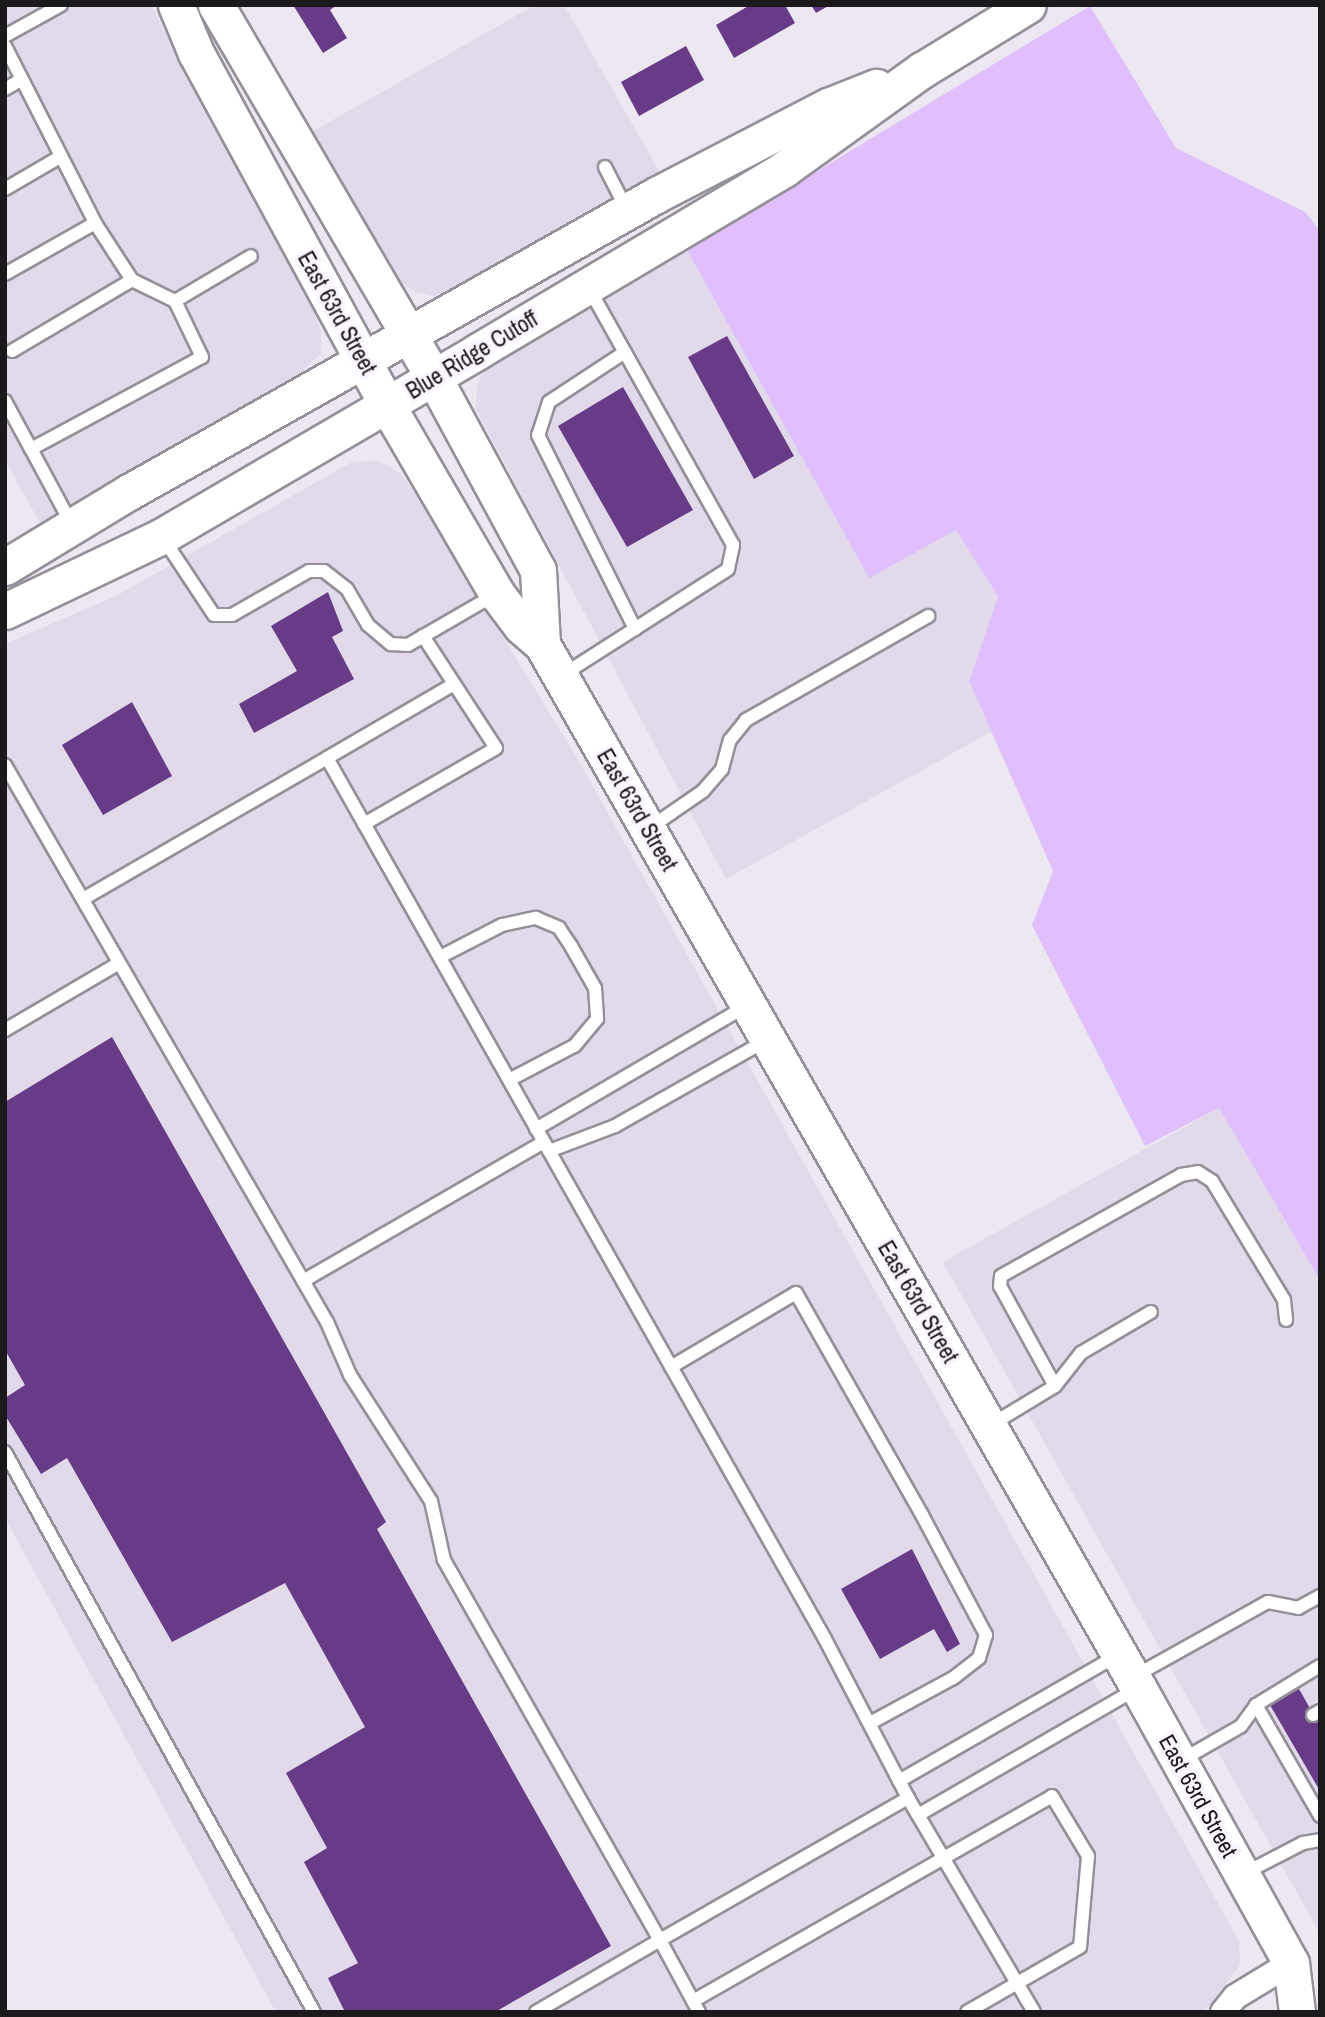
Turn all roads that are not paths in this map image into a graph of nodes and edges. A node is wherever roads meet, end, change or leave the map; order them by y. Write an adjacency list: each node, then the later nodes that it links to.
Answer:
1 (61, 5): 5 (lane)
2 (176, 5): 23 (main road, East 63rd Street)
3 (216, 5): 20 (main road, East 63rd Street)
4 (1028, 5): 7 (main road, Blue Ridge Cutoff)
5 (5, 36)
6 (5, 46): 8 (lane)
7 (922, 70): 13 (main road, Blue Ridge Cutoff); 18 (main road, Blue Ridge Cutoff)
8 (19, 81): 9 (lane); 10 (lane)
9 (5, 89)
10 (60, 157): 12 (lane); 14 (lane)
11 (605, 167): 13 (lane)
12 (5, 189)
13 (628, 212): 20 (main road, Blue Ridge Cutoff)
14 (95, 223): 16 (lane); 17 (lane)
15 (251, 256): 19 (lane)
16 (5, 274)
17 (132, 280): 19 (lane); 21 (lane)
18 (588, 286): 22 (lane); 24 (main road, Blue Ridge Cutoff)
19 (175, 301): 27 (lane)
20 (409, 336): 23 (main road, Blue Ridge Cutoff); 24 (main road, East 63rd Street)
21 (12, 351)
22 (625, 352): 34 (lane); 34 (lane)
23 (364, 361): 26 (main road, East 63rd Street); 28 (main road, Blue Ridge Cutoff)
24 (433, 378): 26 (main road, Blue Ridge Cutoff); 36 (main road, East 63rd Street)
25 (5, 401): 27 (lane)
26 (387, 405): 29 (main road, Blue Ridge Cutoff); 31 (main road, East 63rd Street)
27 (31, 449): 28 (lane)
28 (72, 525): 30 (main road, Blue Ridge Cutoff)
29 (162, 536): 32 (main road, Blue Ridge Cutoff); 35 (lane)
30 (5, 567)
31 (496, 594): 35 (lane); 36 (main road, East 63rd Street)
32 (5, 611)
33 (928, 616): 42 (lane)
34 (635, 629): 37 (lane)
35 (423, 636): 38 (lane)
36 (542, 644): 37 (main road, East 63rd Street)
37 (561, 676): 42 (main road, East 63rd Street)
38 (454, 684): 39 (lane); 41 (lane)
39 (327, 758): 41 (lane); 43 (lane)
40 (5, 765): 43 (lane)
41 (364, 824): 44 (lane)
42 (648, 829): 46 (main road, East 63rd Street)
43 (83, 899): 45 (lane)
44 (440, 957): 49 (lane); 49 (lane)
45 (119, 963): 47 (lane); 52 (lane)
46 (749, 1005): 48 (main road, East 63rd Street); 50 (lane)
47 (5, 1030)
48 (768, 1040): 51 (lane); 57 (main road, East 63rd Street)
49 (509, 1080): 50 (lane)
50 (537, 1129): 51 (lane)
51 (547, 1146): 52 (lane); 55 (lane)
52 (303, 1280): 73 (lane)
53 (1152, 1312): 56 (lane)
54 (1286, 1320): 56 (lane)
55 (671, 1367): 64 (lane); 64 (lane)
56 (1055, 1386): 57 (lane)
57 (989, 1426): 61 (main road, East 63rd Street)
58 (5, 1452): 78 (lane)
59 (1320, 1596): 61 (lane)
60 (1316, 1668): 62 (lane); 63 (lane)
61 (1130, 1673): 65 (main road, East 63rd Street); 66 (lane); 68 (lane)
62 (1320, 1683)
63 (1256, 1705): 65 (lane); 69 (lane)
64 (870, 1723): 66 (lane)
65 (1179, 1761): 72 (main road, East 63rd Street)
66 (899, 1781): 67 (lane)
67 (908, 1798): 68 (lane); 73 (lane)
68 (918, 1815): 71 (lane)
69 (1320, 1816)
70 (1320, 1840): 72 (lane)
71 (945, 1860): 75 (lane); 75 (lane); 77 (lane)
72 (1242, 1875): 74 (main road, East 63rd Street)
73 (660, 1940): 77 (lane); 79 (lane)
74 (1291, 1964): 76 (main road, East 63rd Street); 82 (street); 83 (main road, East 63rd Street)
75 (1018, 1982): 80 (lane); 81 (lane)
76 (1320, 1987)
77 (696, 2006)
78 (313, 2012)
79 (536, 2012)
80 (967, 2012)
81 (1034, 2012)
82 (1223, 2012)
83 (1297, 2012)

